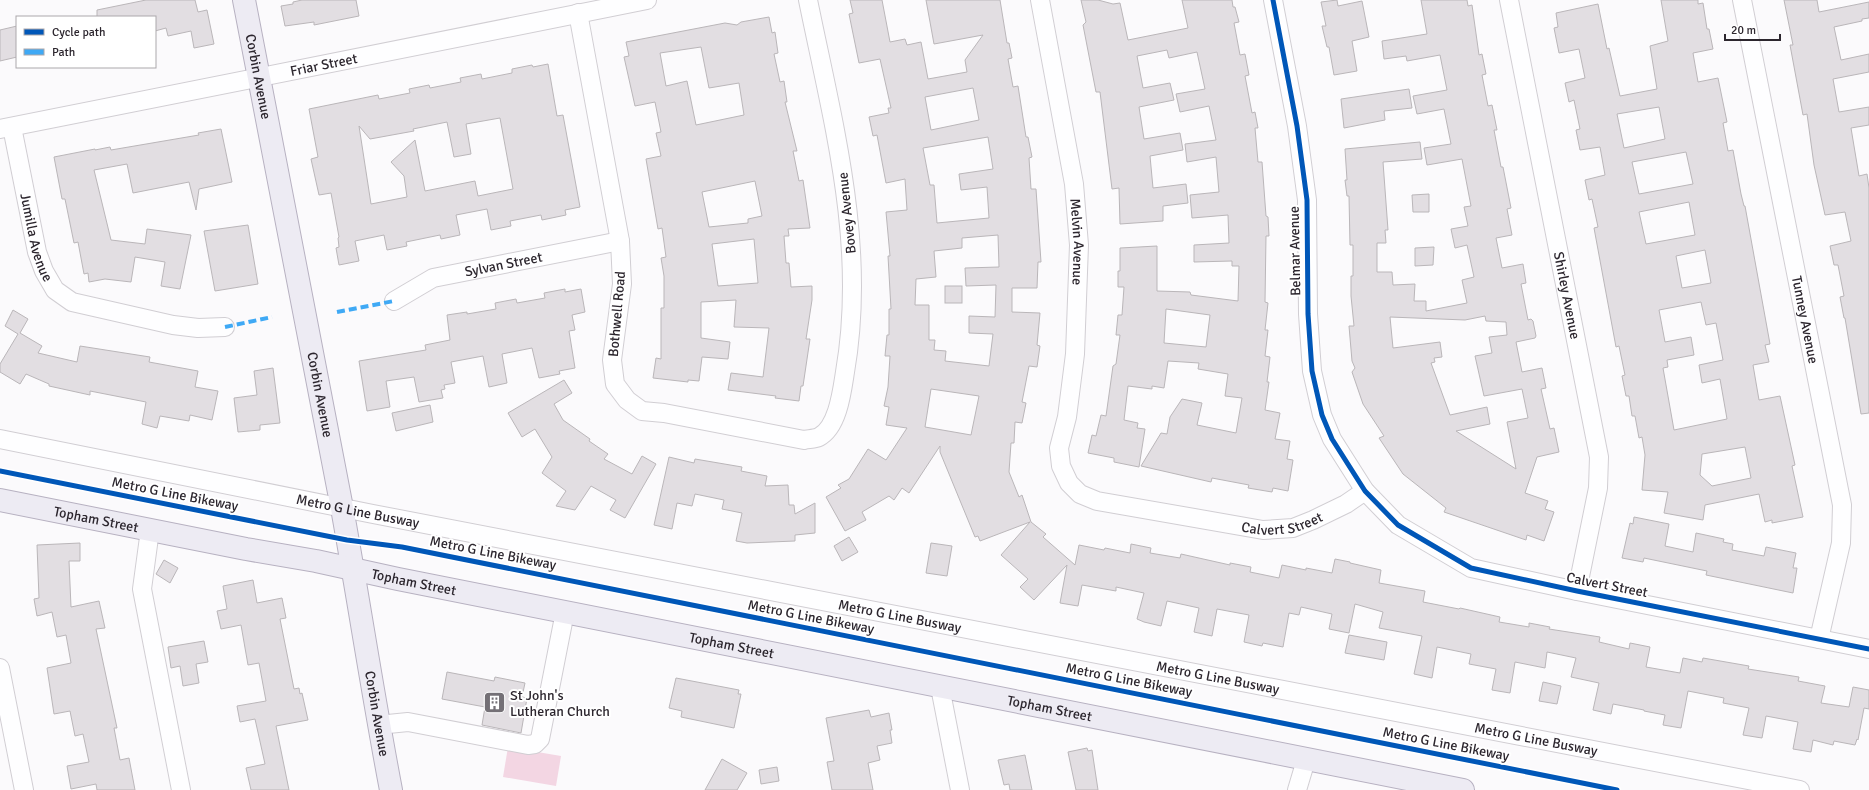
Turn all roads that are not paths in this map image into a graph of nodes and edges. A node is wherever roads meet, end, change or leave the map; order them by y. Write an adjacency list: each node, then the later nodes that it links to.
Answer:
1 (244, 0): 9 (main road, Corbin Avenue)
2 (647, 0): 8 (street, Friar Street)
3 (808, 0): 14 (street, Bovey Avenue)
4 (1040, 0): 16 (street, Melvin Avenue)
5 (1273, 0): 17 (street, Belmar Avenue)
6 (1509, 0): 22 (street, Shirley Avenue)
7 (1742, 0): 24 (street, Tunney Avenue)
8 (578, 13): 9 (street, Friar Street); 11 (street, Bothwell Road)
9 (259, 77): 10 (street, Friar Street); 19 (main road, Corbin Avenue)
10 (6, 128): 13 (street, Jumilla Avenue)
11 (620, 241): 12 (street, Sylvan Street); 14 (street, Bothwell Road)
12 (394, 301)
13 (225, 327)
14 (830, 426)
15 (0, 439): 19 (street, Metro G Line Busway)
16 (1069, 482): 17 (street, Calvert Street)
17 (1365, 491): 22 (street, Calvert Street)
18 (0, 500): 20 (main road, Topham Street)
19 (341, 507): 21 (main road, Corbin Avenue); 36 (street, Metro G Line Busway)
20 (150, 530): 21 (main road, Topham Street); 31 (street)
21 (352, 568): 23 (main road, Topham Street); 28 (main road, Corbin Avenue)
22 (1577, 591): 24 (street, Calvert Street)
23 (565, 612): 27 (main road, Topham Street); 28 (street)
24 (1819, 639): 25 (street, Calvert Street)
25 (1869, 649)
26 (0, 668): 30 (street)
27 (940, 687): 29 (main road, Topham Street); 33 (street)
28 (378, 726): 32 (main road, Corbin Avenue)
29 (1306, 760): 34 (street); 35 (main road, Topham Street)
30 (24, 790)
31 (181, 790)
32 (391, 790)
33 (960, 790)
34 (1297, 790)
35 (1463, 790)
36 (1800, 790)

